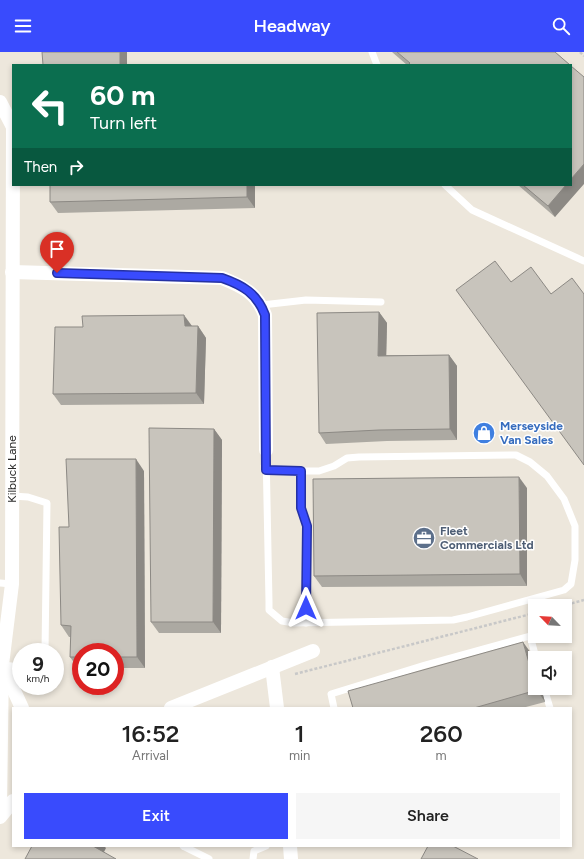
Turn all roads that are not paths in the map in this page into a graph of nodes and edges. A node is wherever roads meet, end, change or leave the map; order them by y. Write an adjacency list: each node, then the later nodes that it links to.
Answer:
1 (372, 52): 2 (lane)
2 (377, 64)
3 (0, 102): 4 (street, Kilbuck Lane)
4 (12, 125)
5 (13, 186): 8 (street, Kilbuck Lane)
6 (446, 186): 7 (lane)
7 (584, 261)
8 (12, 272): 10 (street); 14 (street, Kilbuck Lane)
9 (381, 302): 10 (lane)
10 (262, 305): 11 (street)
11 (266, 450): 12 (lane)
12 (266, 470): 13 (lane); 16 (lane)
13 (301, 471): 16 (lane); 16 (lane)
14 (12, 496): 15 (street, Kilbuck Lane); 17 (lane)
15 (6, 583): 20 (street, Kilbuck Lane)
16 (306, 623)
17 (45, 643)
18 (313, 651): 22 (street)
19 (534, 651): 27 (lane)
20 (2, 665): 21 (lane); 24 (street); 30 (street, Kilbuck Lane)
21 (12, 666)
22 (272, 671): 25 (street); 26 (street)
23 (546, 695): 28 (lane)
24 (22, 707)
25 (174, 707)
26 (276, 707)
27 (334, 707)
28 (550, 707)
29 (12, 802): 31 (street)
30 (0, 807)
31 (0, 817)
32 (185, 847): 35 (lane)
33 (264, 847): 36 (lane)
34 (290, 847): 37 (street)
35 (209, 859)
36 (253, 859)
37 (291, 859)

